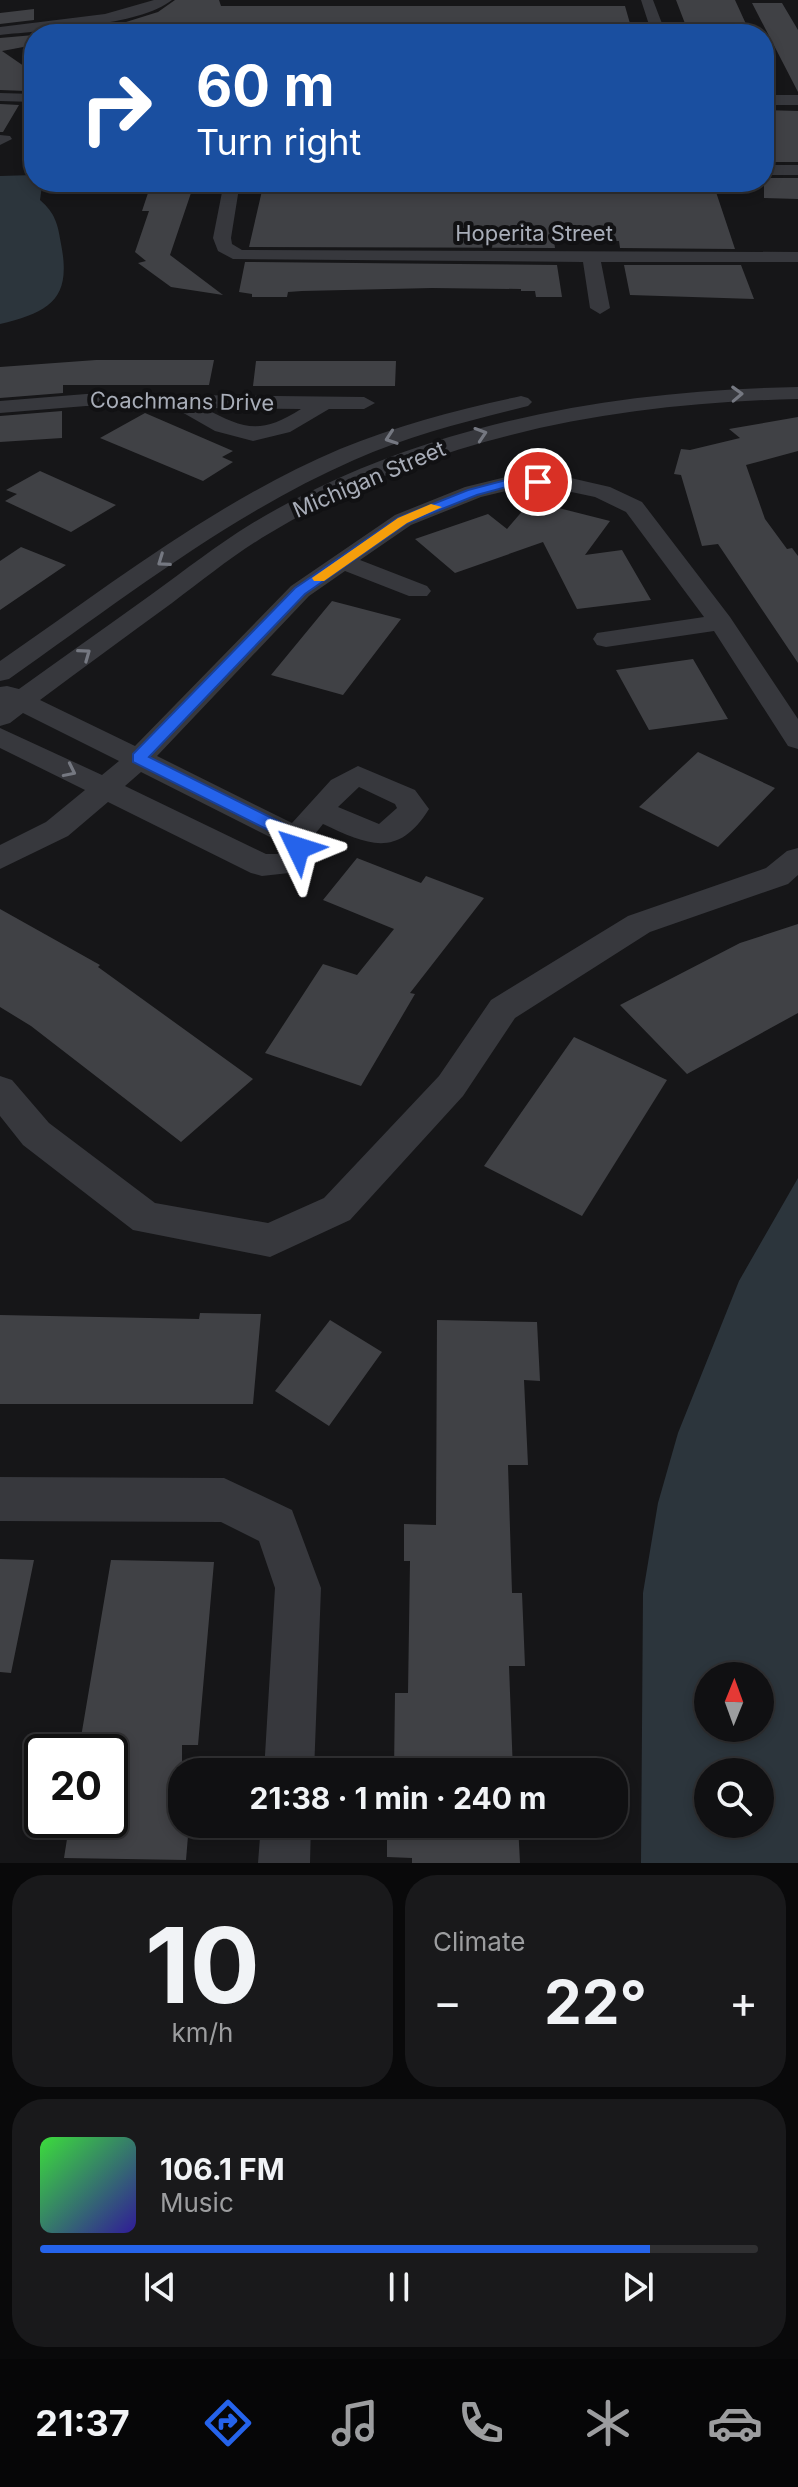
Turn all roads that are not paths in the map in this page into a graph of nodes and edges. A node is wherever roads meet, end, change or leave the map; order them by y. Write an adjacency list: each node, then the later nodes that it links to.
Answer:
1 (166, 0): 3 (street)
2 (647, 0): 4 (street)
3 (82, 24)
4 (655, 24)
5 (24, 29): 6 (street)
6 (0, 31)
7 (0, 97): 8 (street)
8 (24, 98)
9 (774, 100): 10 (street)
10 (798, 100)
11 (774, 170): 12 (street)
12 (798, 170)
13 (230, 192): 14 (street, Hoperita Street)
14 (591, 257): 15 (street, Hoperita Street); 16 (street)
15 (798, 257)
16 (600, 308)
17 (798, 374): 27 (street, Michigan Street, one-way to 27)
18 (798, 393): 28 (street, Michigan Street, one-way to 18)
19 (174, 401): 20 (street, Coachmans Drive); 20 (street); 22 (street, Coachmans Drive)
20 (324, 403): 21 (street, Coachmans Drive)
21 (364, 403)
22 (0, 407)
23 (342, 562): 24 (street); 25 (street); 31 (street)
24 (418, 591)
25 (721, 622): 26 (street); 30 (street)
26 (606, 639)
27 (0, 673)
28 (7, 703): 31 (street)
29 (0, 737): 32 (street, one-way to 32)
30 (798, 740)
31 (139, 758): 32 (street); 34 (street)
32 (105, 788): 34 (street); 35 (street)
33 (320, 811): 34 (street)
34 (296, 837)
35 (0, 858)
36 (798, 859): 37 (street)
37 (0, 1090)
38 (0, 1499): 39 (street)
39 (290, 1758)
40 (285, 1838): 41 (street)
41 (284, 1863)

